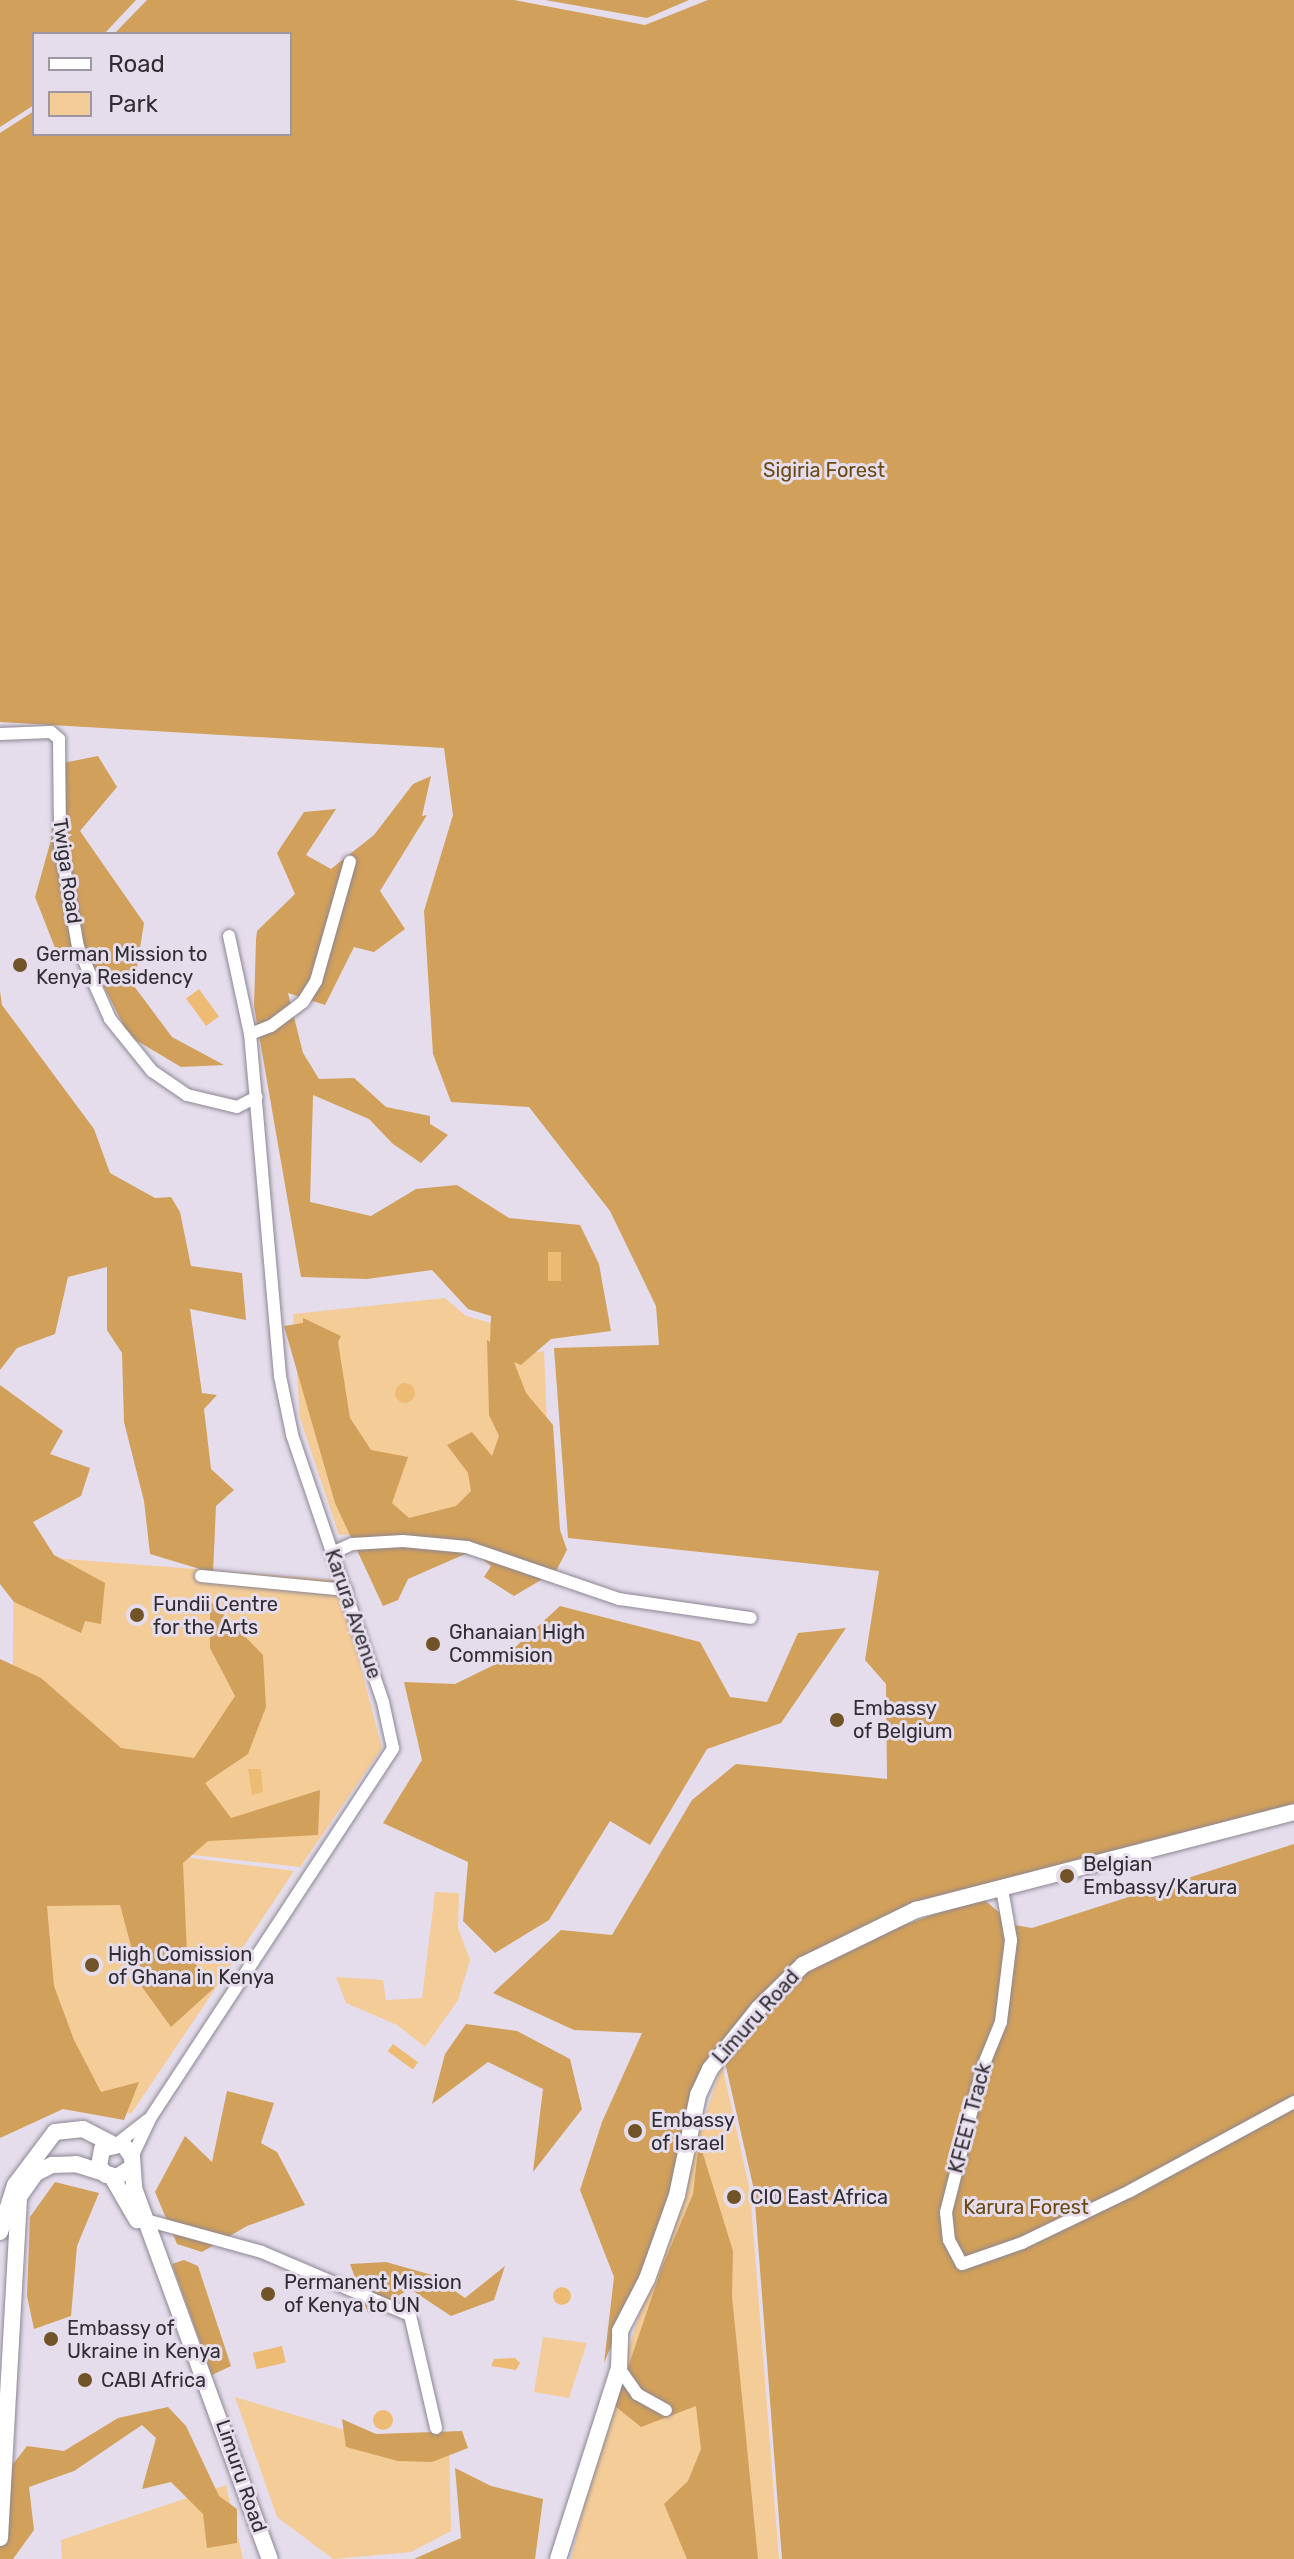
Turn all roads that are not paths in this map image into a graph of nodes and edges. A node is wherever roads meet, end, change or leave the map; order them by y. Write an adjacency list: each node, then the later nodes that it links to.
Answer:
1 (0, 734): 5 (street, Twiga Road)
2 (350, 862): 4 (street)
3 (229, 936): 4 (street, Karura Avenue)
4 (250, 1040): 5 (street, Karura Avenue)
5 (257, 1097): 6 (street, Karura Avenue)
6 (332, 1553): 8 (street, Karura Avenue); 9 (street)
7 (201, 1576): 8 (street)
8 (346, 1590): 13 (street, Karura Avenue)
9 (751, 1618)
10 (1294, 1812): 11 (main road, Limuru Road)
11 (1002, 1889): 12 (street, KFEET Track); 19 (main road, Limuru Road)
12 (1294, 2102)
13 (151, 2117): 14 (street, Karura Avenue); 15 (street, Karura Avenue)
14 (115, 2143): 15 (main road); 16 (main road); 18 (main road)
15 (131, 2162): 16 (main road); 17 (main road, Limuru Road)
16 (109, 2176): 22 (main road); 23 (main road, Limuru Road)
17 (146, 2220): 21 (street); 24 (main road, Limuru Road)
18 (0, 2232)
19 (619, 2368): 20 (street); 25 (main road, Limuru Road)
20 (666, 2410)
21 (436, 2428)
22 (0, 2538)
23 (261, 2559)
24 (270, 2559)
25 (558, 2559)

